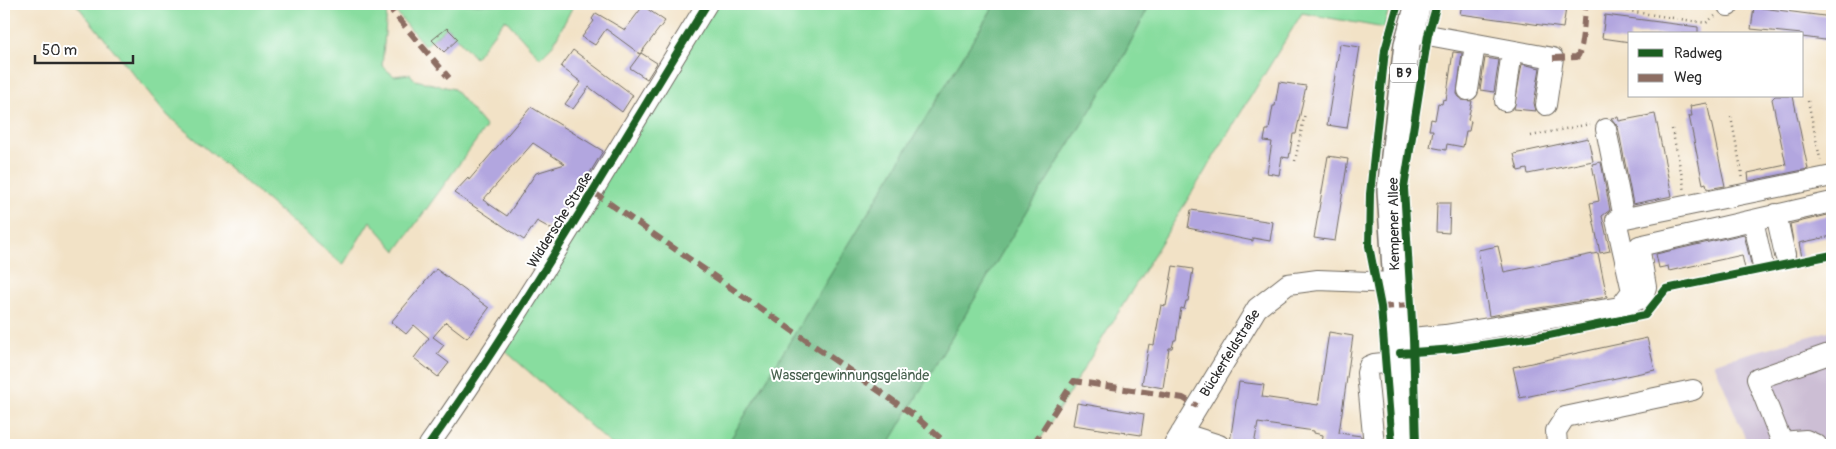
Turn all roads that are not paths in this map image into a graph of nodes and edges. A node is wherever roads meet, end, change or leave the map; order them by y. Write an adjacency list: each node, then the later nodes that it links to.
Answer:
1 (707, 4): 24 (street, Widdersche Straße)
2 (1418, 4): 3 (main road, Kempener Allee / B 9)
3 (1410, 34): 4 (street); 17 (main road, Kempener Allee / B 9)
4 (1475, 45): 5 (street); 6 (street)
5 (1512, 51): 7 (street); 8 (street)
6 (1468, 90)
7 (1505, 101)
8 (1546, 105)
9 (1606, 128): 13 (street)
10 (1828, 177): 13 (street)
11 (1832, 202): 12 (street)
12 (1776, 214): 14 (street); 15 (street)
13 (1624, 218): 18 (street)
14 (1754, 220): 16 (street); 18 (street)
15 (1785, 255)
16 (1762, 261)
17 (1395, 282): 19 (main road, Kempener Allee / B 9); 22 (street, Bückerfeldstraße)
18 (1620, 307): 19 (street)
19 (1400, 350): 26 (street); 27 (main road, Kempener Allee / B 9)
20 (1832, 353): 23 (street)
21 (1693, 390): 28 (street)
22 (1177, 439): 25 (street)
23 (1782, 444): 29 (street)
24 (429, 445)
25 (1219, 445)
26 (1374, 445)
27 (1406, 445)
28 (1557, 445)
29 (1817, 445)

